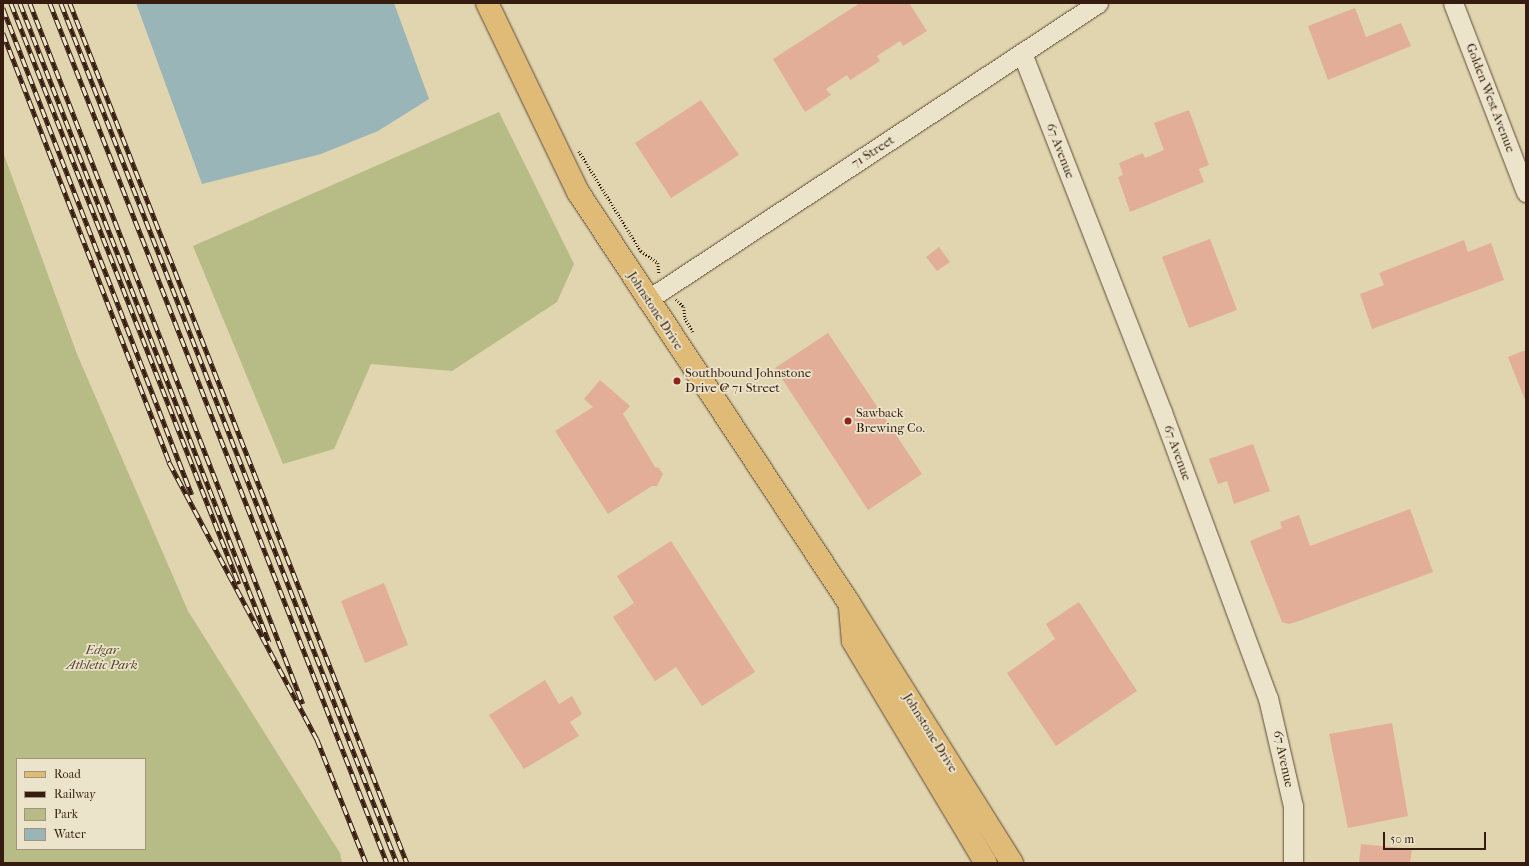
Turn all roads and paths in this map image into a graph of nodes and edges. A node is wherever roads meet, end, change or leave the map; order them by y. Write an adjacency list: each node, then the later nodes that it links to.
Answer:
1 (487, 3): 8 (main road, Johnstone Drive)
2 (1098, 3): 4 (street, 71 Street)
3 (1453, 3): 6 (street, Golden West Avenue)
4 (1022, 53): 8 (street, 71 Street); 12 (street, 67 Avenue)
5 (577, 147): 7 (path)
6 (1526, 192)
7 (657, 269)
8 (647, 300): 9 (main road, Johnstone Drive)
9 (849, 603): 10 (main road, Johnstone Drive); 11 (main road, Johnstone Drive)
10 (986, 863)
11 (1012, 863)
12 (1292, 863)

